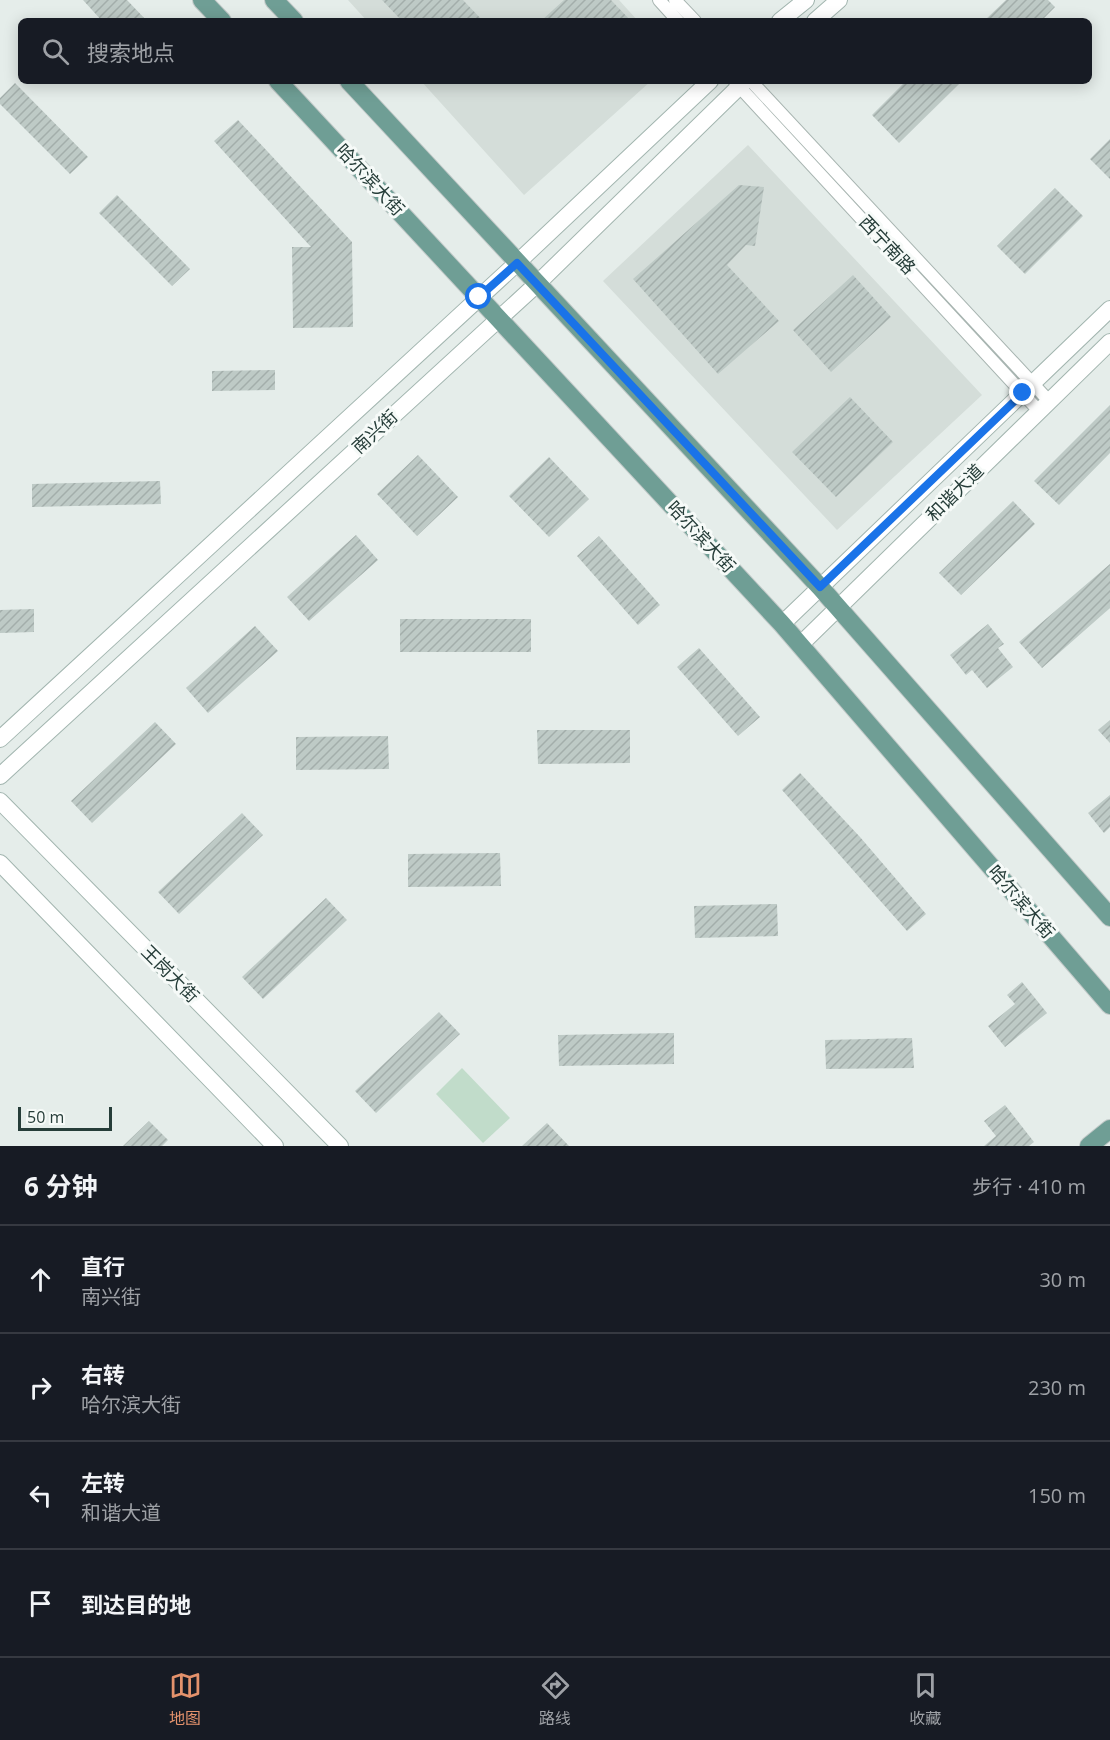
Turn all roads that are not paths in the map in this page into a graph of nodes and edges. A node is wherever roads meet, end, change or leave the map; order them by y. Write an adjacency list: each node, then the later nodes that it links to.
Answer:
1 (202, 0): 7 (main road)
2 (274, 0): 8 (main road)
3 (659, 0): 9 (street)
4 (675, 0): 10 (street)
5 (806, 0): 11 (street)
6 (839, 0): 12 (street)
7 (219, 18)
8 (291, 18)
9 (675, 18)
10 (692, 18)
11 (784, 18)
12 (818, 18)
13 (281, 84): 20 (main road, 哈尔滨大街)
14 (352, 84): 18 (main road)
15 (707, 84): 18 (street, 南兴街)
16 (740, 84): 19 (street, 南兴街)
17 (744, 84): 24 (street, 西宁南路)
18 (517, 263): 19 (main road); 20 (street, 南兴街)
19 (538, 283): 22 (street, 南兴街); 26 (main road)
20 (479, 297): 22 (main road, 哈尔滨大街); 30 (street, 南兴街)
21 (1110, 309): 24 (street, 和谐大道)
22 (498, 319): 28 (main road, 哈尔滨大街); 31 (street, 南兴街)
23 (1110, 342): 25 (street, 和谐大道)
24 (1028, 388): 25 (street, 西宁南路); 26 (street, 和谐大道)
25 (1043, 405): 27 (street, 和谐大道)
26 (820, 587): 27 (main road); 28 (street, 和谐大道)
27 (838, 608): 29 (street, 和谐大道); 34 (main road)
28 (782, 624): 29 (main road, 哈尔滨大街)
29 (800, 645): 35 (main road, 哈尔滨大街)
30 (0, 739)
31 (0, 776)
32 (0, 801): 38 (street, 王岗大街)
33 (0, 863): 37 (street)
34 (1110, 917)
35 (1110, 1005)
36 (1110, 1129): 39 (main road)
37 (276, 1146)
38 (340, 1146)
39 (1089, 1146)

